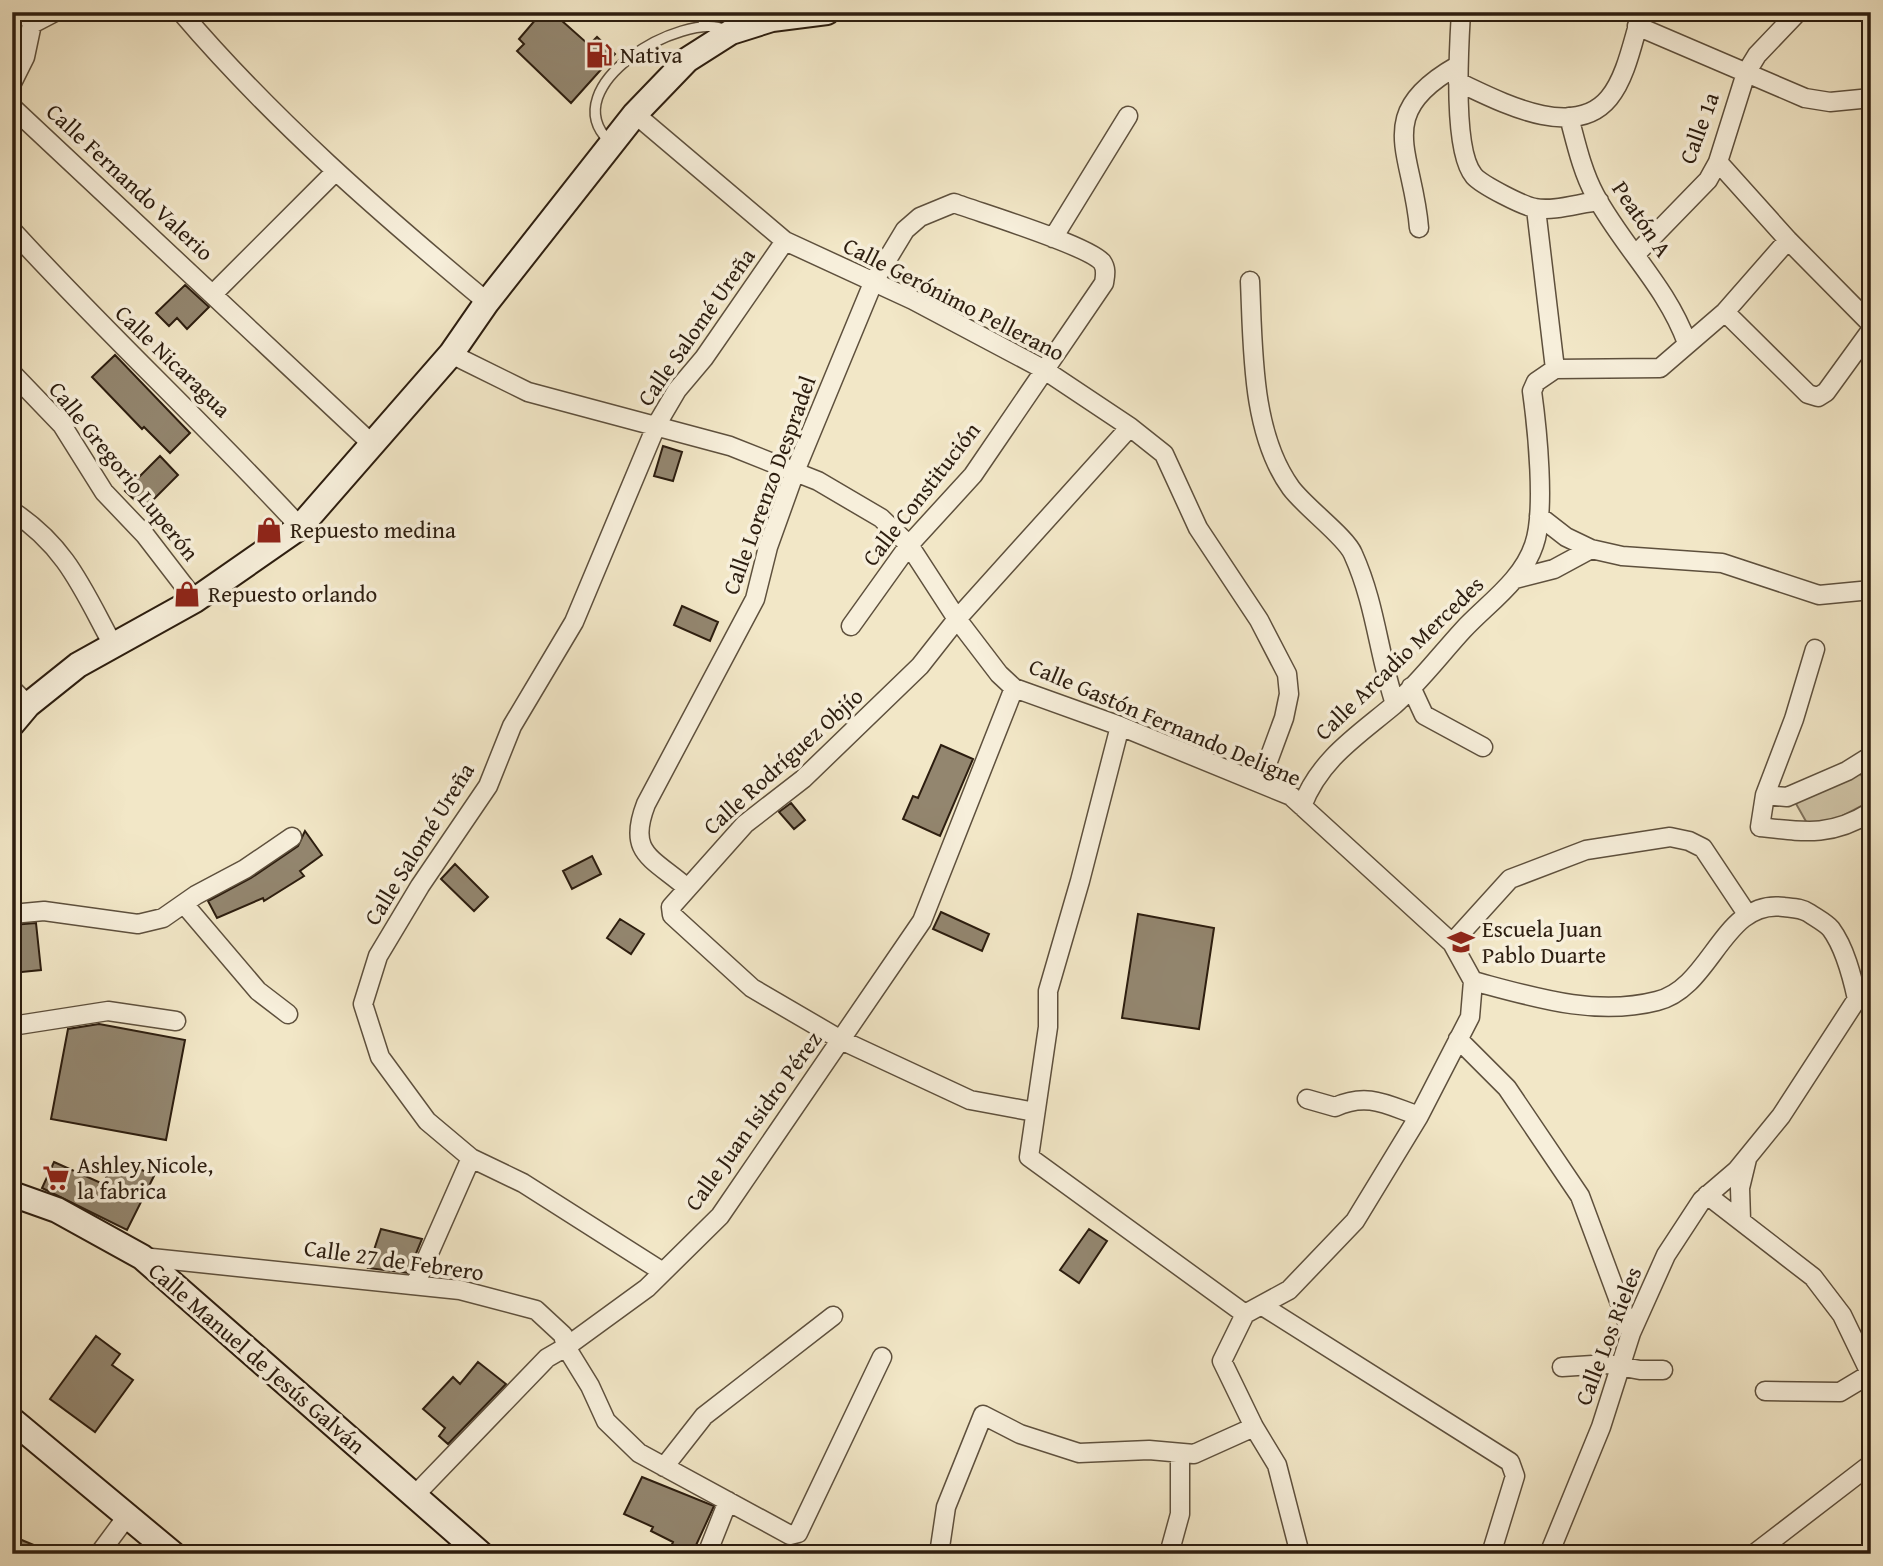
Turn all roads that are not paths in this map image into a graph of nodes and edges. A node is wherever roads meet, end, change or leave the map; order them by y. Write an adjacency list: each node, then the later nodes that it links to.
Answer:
1 (55, 12): 7 (street)
2 (181, 12): 21 (street)
3 (700, 12): 9 (lane)
4 (827, 12): 10 (main road)
5 (1461, 12): 12 (street)
6 (1798, 12): 11 (street, Calle 1a)
7 (29, 18): 13 (street)
8 (1639, 19): 11 (street); 18 (street)
9 (705, 26): 10 (lane); 19 (lane)
10 (731, 32): 16 (main road)
11 (1746, 73): 14 (street); 20 (street, Calle 1a)
12 (1458, 74): 18 (street); 23 (street); 24 (street)
13 (12, 83)
14 (1871, 97)
15 (12, 107): 32 (street, Calle Fernando Valerio)
16 (635, 114): 19 (main road); 28 (street, Calle Gerónimo Pellerano)
17 (1128, 116): 26 (street)
18 (1569, 117): 22 (street, Peatón A)
19 (612, 144): 33 (main road)
20 (1718, 162): 27 (street); 29 (street, Calle 1a)
21 (335, 172): 32 (street, Calle Fernando Valerio); 33 (street)
22 (1599, 201): 23 (street); 29 (street, Peatón A)
23 (1536, 209): 40 (street)
24 (1419, 228)
25 (12, 230): 48 (street, Calle Nicaragua)
26 (1053, 238): 31 (street, Calle Lorenzo Despradel); 39 (street, Calle Constitución)
27 (1788, 240): 34 (street); 35 (street)
28 (785, 241): 31 (street, Calle Gerónimo Pellerano); 42 (street, Calle Salomé Ureña)
29 (1636, 254): 37 (street, Peatón A)
30 (1250, 281): 61 (street)
31 (873, 283): 39 (street, Calle Gerónimo Pellerano); 45 (street, Calle Lorenzo Despradel)
32 (213, 294): 44 (street, Calle Fernando Valerio)
33 (487, 302): 38 (main road)
34 (1725, 312): 36 (street); 37 (street)
35 (1871, 324)
36 (1871, 330)
37 (1687, 343): 40 (street)
38 (451, 354): 42 (street, Calle Gastón Fernando Deligne); 44 (main road)
39 (1043, 369): 43 (street, Calle Gerónimo Pellerano); 49 (street, Calle Constitución)
40 (1555, 369): 47 (street, Calle Arcadio Mercedes)
41 (12, 373): 53 (street, Calle Gregorio Luperón)
42 (657, 424): 45 (street, Calle Gastón Fernando Deligne); 87 (street, Calle Salomé Ureña)
43 (1130, 427): 54 (street, Calle Rodríguez Objío); 66 (street, Calle Gerónimo Pellerano)
44 (372, 444): 48 (main road)
45 (796, 469): 49 (street, Calle Gastón Fernando Deligne); 71 (street, Calle Lorenzo Despradel)
46 (12, 511): 56 (street)
47 (1539, 516): 50 (street); 51 (street, Calle Arcadio Mercedes)
48 (300, 527): 53 (main road)
49 (909, 545): 54 (street, Calle Gastón Fernando Deligne); 55 (street, Calle Constitución)
50 (1591, 549): 51 (street); 52 (street)
51 (1515, 579): 58 (street, Calle Arcadio Mercedes)
52 (1871, 590)
53 (195, 600): 56 (main road)
54 (957, 619): 59 (street, Calle Gastón Fernando Deligne); 71 (street, Calle Rodríguez Objío)
55 (851, 626)
56 (113, 645): 60 (main road)
57 (1815, 649): 67 (street)
58 (1410, 687): 61 (street, Calle Arcadio Mercedes); 64 (street)
59 (1014, 688): 63 (street, Calle Gastón Fernando Deligne); 82 (street, Calle Juan Isidro Pérez)
60 (20, 697): 62 (main road)
61 (1395, 704): 68 (street, Calle Arcadio Mercedes)
62 (12, 724)
63 (1120, 726): 66 (street, Calle Gastón Fernando Deligne); 84 (street)
64 (1483, 747)
65 (1871, 756): 67 (street)
66 (1260, 783): 68 (street, Calle Gastón Fernando Deligne)
67 (1765, 795): 69 (street)
68 (1302, 806): 75 (street, Calle Gastón Fernando Deligne)
69 (1871, 812)
70 (292, 837): 72 (street)
71 (686, 887): 82 (street, Calle Rodríguez Objío)
72 (184, 904): 73 (street); 78 (street)
73 (12, 914)
74 (1747, 914): 75 (street); 76 (street); 77 (street)
75 (1452, 943): 76 (street, Calle Gastón Fernando Deligne)
76 (1473, 981): 81 (street)
77 (1864, 993): 86 (street, Calle Los Rieles)
78 (288, 1014)
79 (176, 1021): 80 (street)
80 (12, 1026)
81 (1458, 1039): 85 (street); 96 (street)
82 (841, 1040): 84 (street, Calle Rodríguez Objío); 92 (street, Calle Juan Isidro Pérez)
83 (1307, 1099): 85 (street)
84 (1035, 1112): 94 (street)
85 (1419, 1116): 94 (street)
86 (1748, 1156): 89 (street, Calle Los Rieles); 90 (street)
87 (471, 1158): 92 (street, Calle Salomé Ureña); 93 (street)
88 (12, 1194): 91 (main road, Calle Manuel de Jesús Galván)
89 (1707, 1195): 90 (street); 96 (street, Calle Los Rieles)
90 (1741, 1220): 102 (street)
91 (142, 1257): 93 (street, Calle 27 de Febrero); 109 (main road, Calle Manuel de Jesús Galván)
92 (663, 1272): 97 (street, Calle Juan Isidro Pérez)
93 (415, 1285): 97 (street, Calle 27 de Febrero)
94 (1253, 1310): 105 (street); 119 (street)
95 (833, 1316): 108 (street)
96 (1631, 1333): 99 (street, Calle Los Rieles)
97 (566, 1347): 108 (street, Calle 27 de Febrero); 109 (street, Calle Juan Isidro Pérez)
98 (882, 1357): 110 (street, Calle 27 de Febrero)
99 (1619, 1366): 100 (street); 101 (street); 120 (street, Calle Los Rieles)
100 (1562, 1367)
101 (1663, 1370)
102 (1870, 1374): 103 (street)
103 (1765, 1391)
104 (12, 1420): 111 (main road)
105 (1254, 1427): 106 (street); 118 (street)
106 (1180, 1453): 116 (street); 117 (street)
107 (1871, 1464): 121 (street)
108 (664, 1467): 110 (street, Calle 27 de Febrero)
109 (414, 1496): 114 (main road, Calle Manuel de Jesús Galván)
110 (728, 1501): 115 (street)
111 (128, 1515): 112 (street); 113 (main road)
112 (99, 1554)
113 (173, 1554)
114 (481, 1554)
115 (707, 1554)
116 (939, 1554)
117 (1169, 1554)
118 (1300, 1554)
119 (1491, 1554)
120 (1549, 1554)
121 (1754, 1554)

